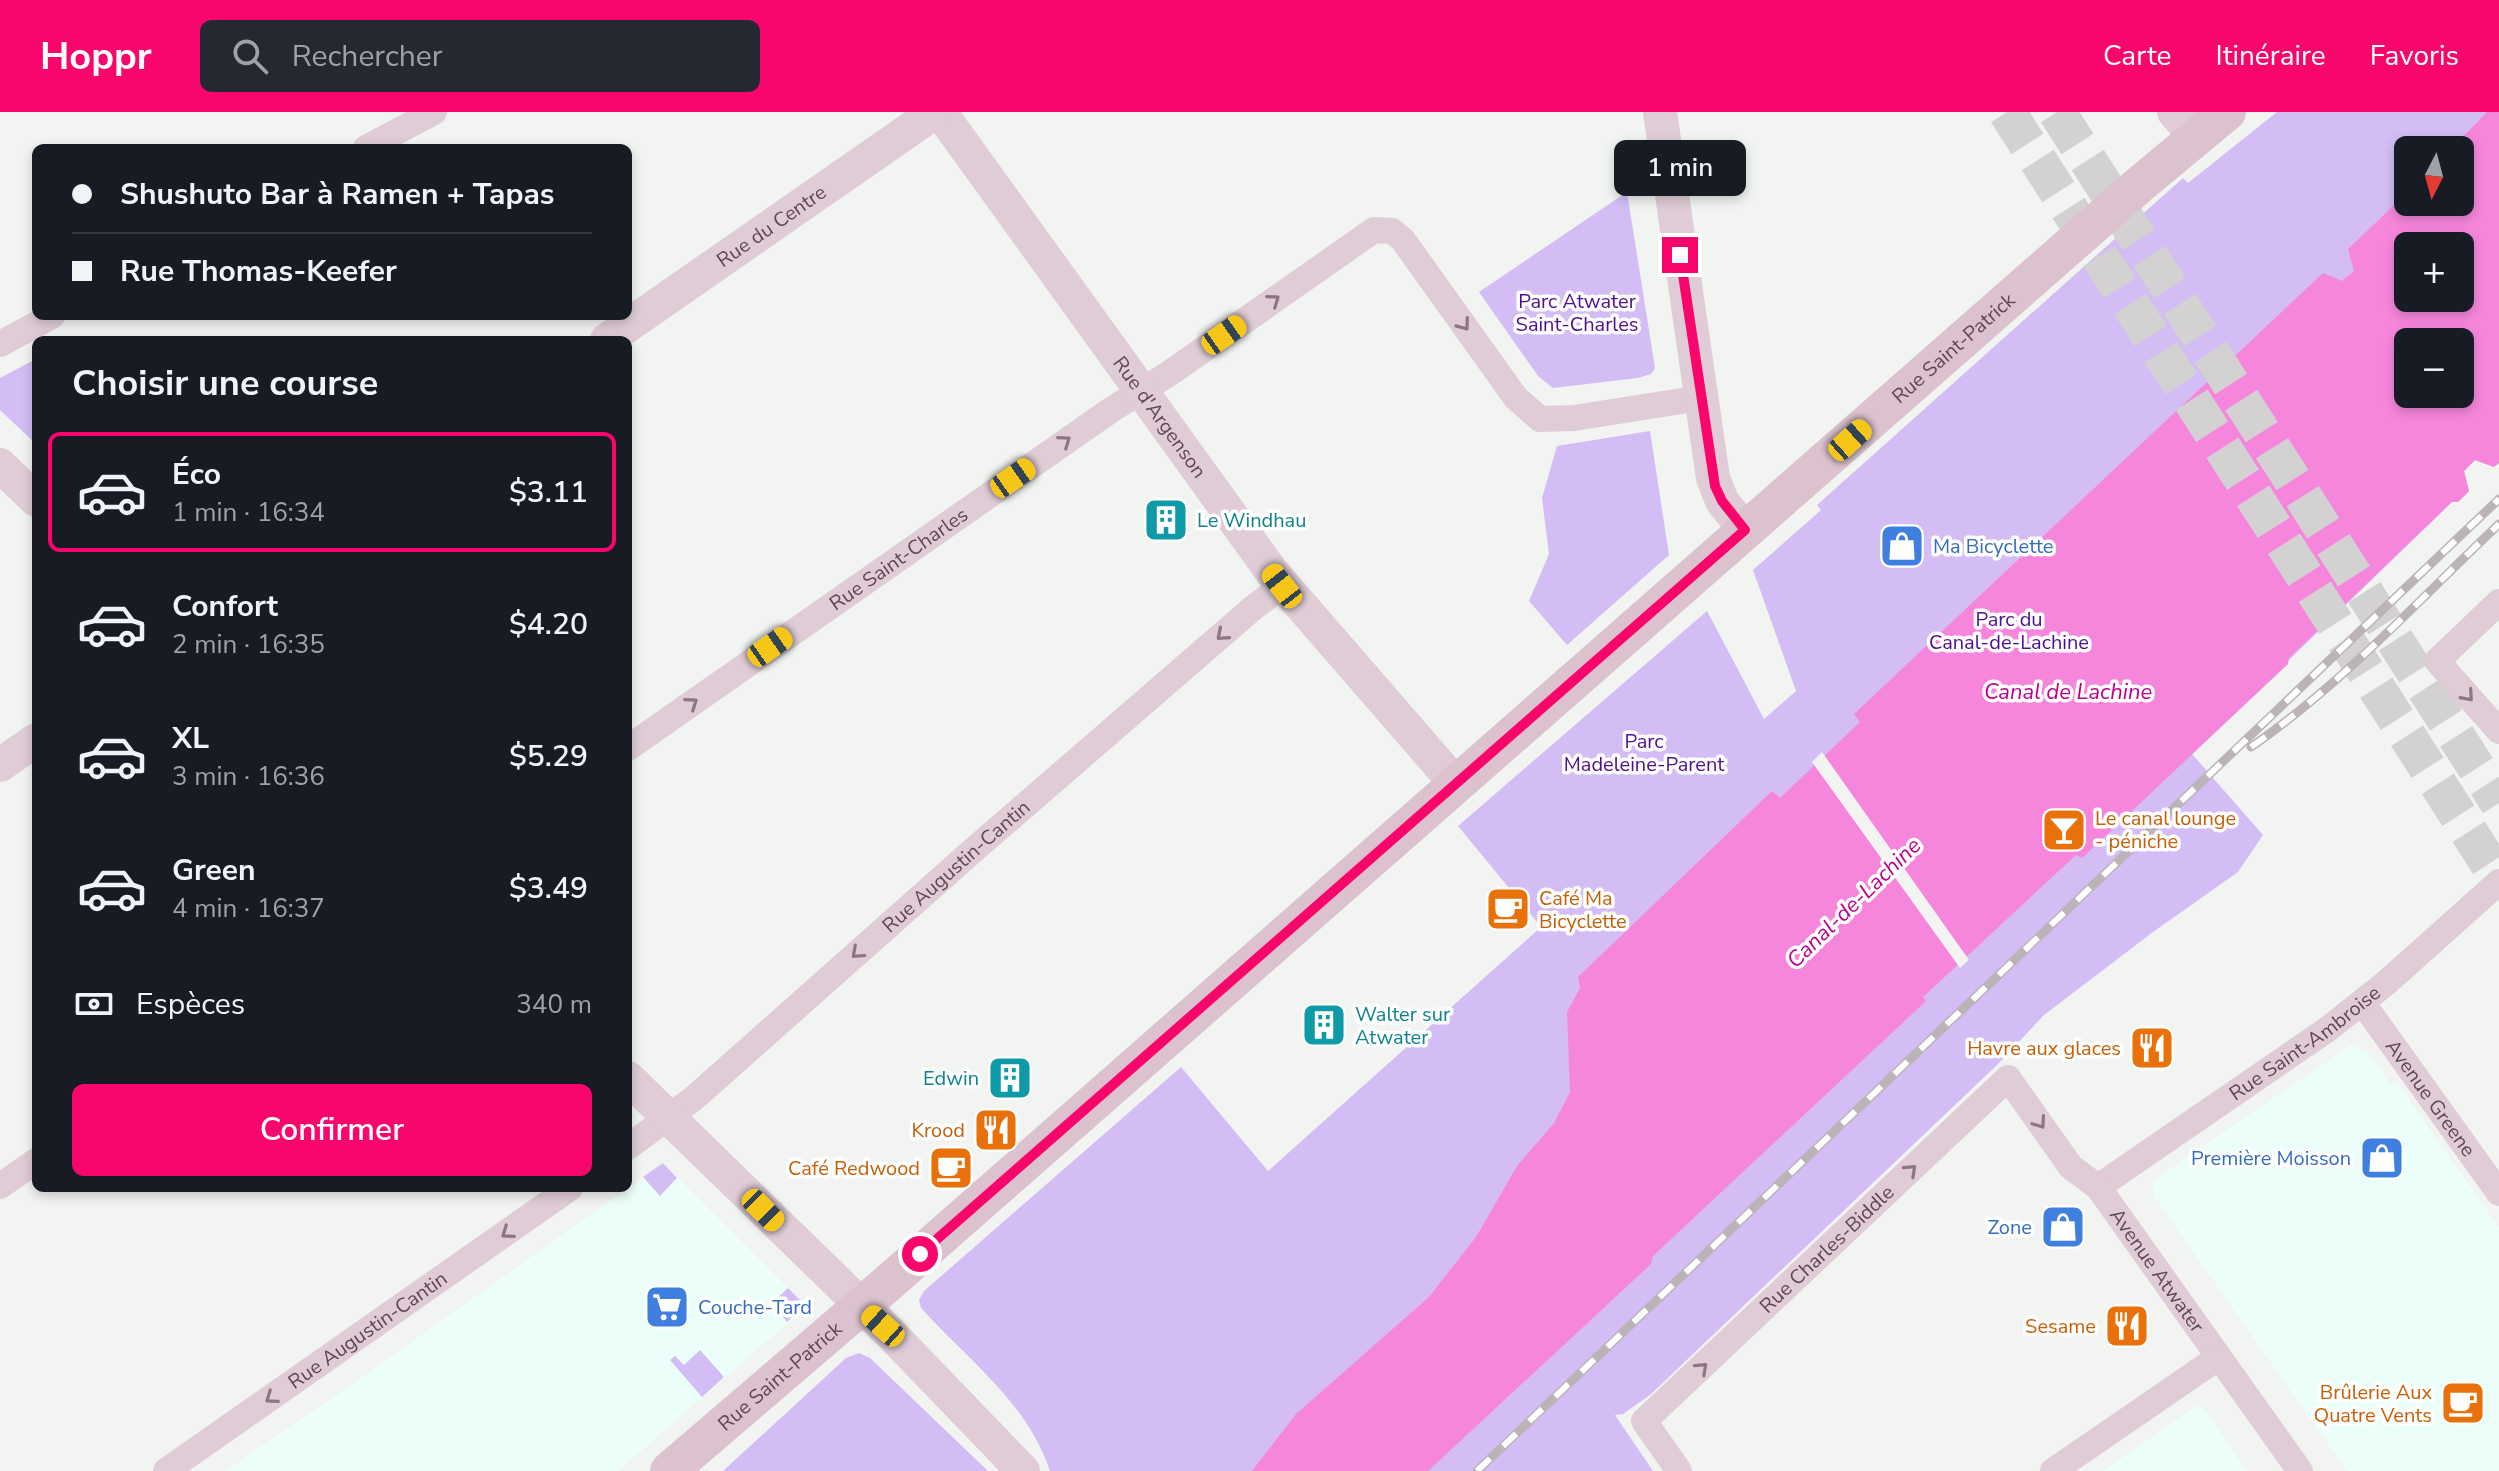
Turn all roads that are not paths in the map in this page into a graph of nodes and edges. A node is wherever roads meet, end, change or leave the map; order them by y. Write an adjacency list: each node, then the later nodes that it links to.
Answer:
1 (434, 112): 6 (street)
2 (938, 112): 8 (street, Rue du Centre); 10 (street, Rue d'Argenson)
3 (1660, 112): 11 (street)
4 (2227, 112): 5 (main road, Rue Saint-Patrick)
5 (2185, 125): 14 (main road, Rue Saint-Patrick)
6 (374, 144)
7 (45, 320): 9 (street)
8 (613, 336)
9 (0, 344)
10 (1140, 391): 11 (street, Rue Saint-Charles, one-way to 11); 15 (street, Rue d'Argenson); 19 (street, Rue Saint-Charles, one-way to 10)
11 (1701, 398): 14 (street)
12 (0, 465): 13 (street)
13 (32, 496)
14 (1745, 530): 21 (main road, Rue Saint-Patrick)
15 (1282, 586): 21 (street, Rue d'Argenson); 26 (street, Rue Augustin-Cantin, one-way to 26)
16 (2499, 602): 17 (street, one-way to 17)
17 (2499, 731)
18 (32, 743): 20 (street)
19 (632, 745)
20 (0, 765)
21 (1456, 784): 33 (main road, Rue Saint-Patrick)
22 (2499, 882): 23 (street, Rue Saint-Ambroise)
23 (2362, 1002): 30 (street, Rue Saint-Ambroise); 32 (street, Avenue Greene)
24 (2008, 1078): 30 (street, Avenue Atwater, one-way to 30); 38 (street, Rue Charles-Biddle, one-way to 24)
25 (632, 1082): 26 (street)
26 (670, 1118): 27 (street, Rue Augustin-Cantin); 33 (street)
27 (632, 1144)
28 (32, 1164): 29 (street)
29 (0, 1186)
30 (2098, 1187): 34 (street, Avenue Atwater)
31 (564, 1192): 35 (street, Rue Augustin-Cantin, one-way to 35)
32 (2499, 1193)
33 (861, 1306): 36 (main road, Rue Saint-Patrick); 37 (street)
34 (2219, 1357): 39 (street); 40 (street, Avenue Atwater)
35 (166, 1471)
36 (669, 1471)
37 (1023, 1471)
38 (1679, 1471)
39 (2053, 1471)
40 (2300, 1471)

